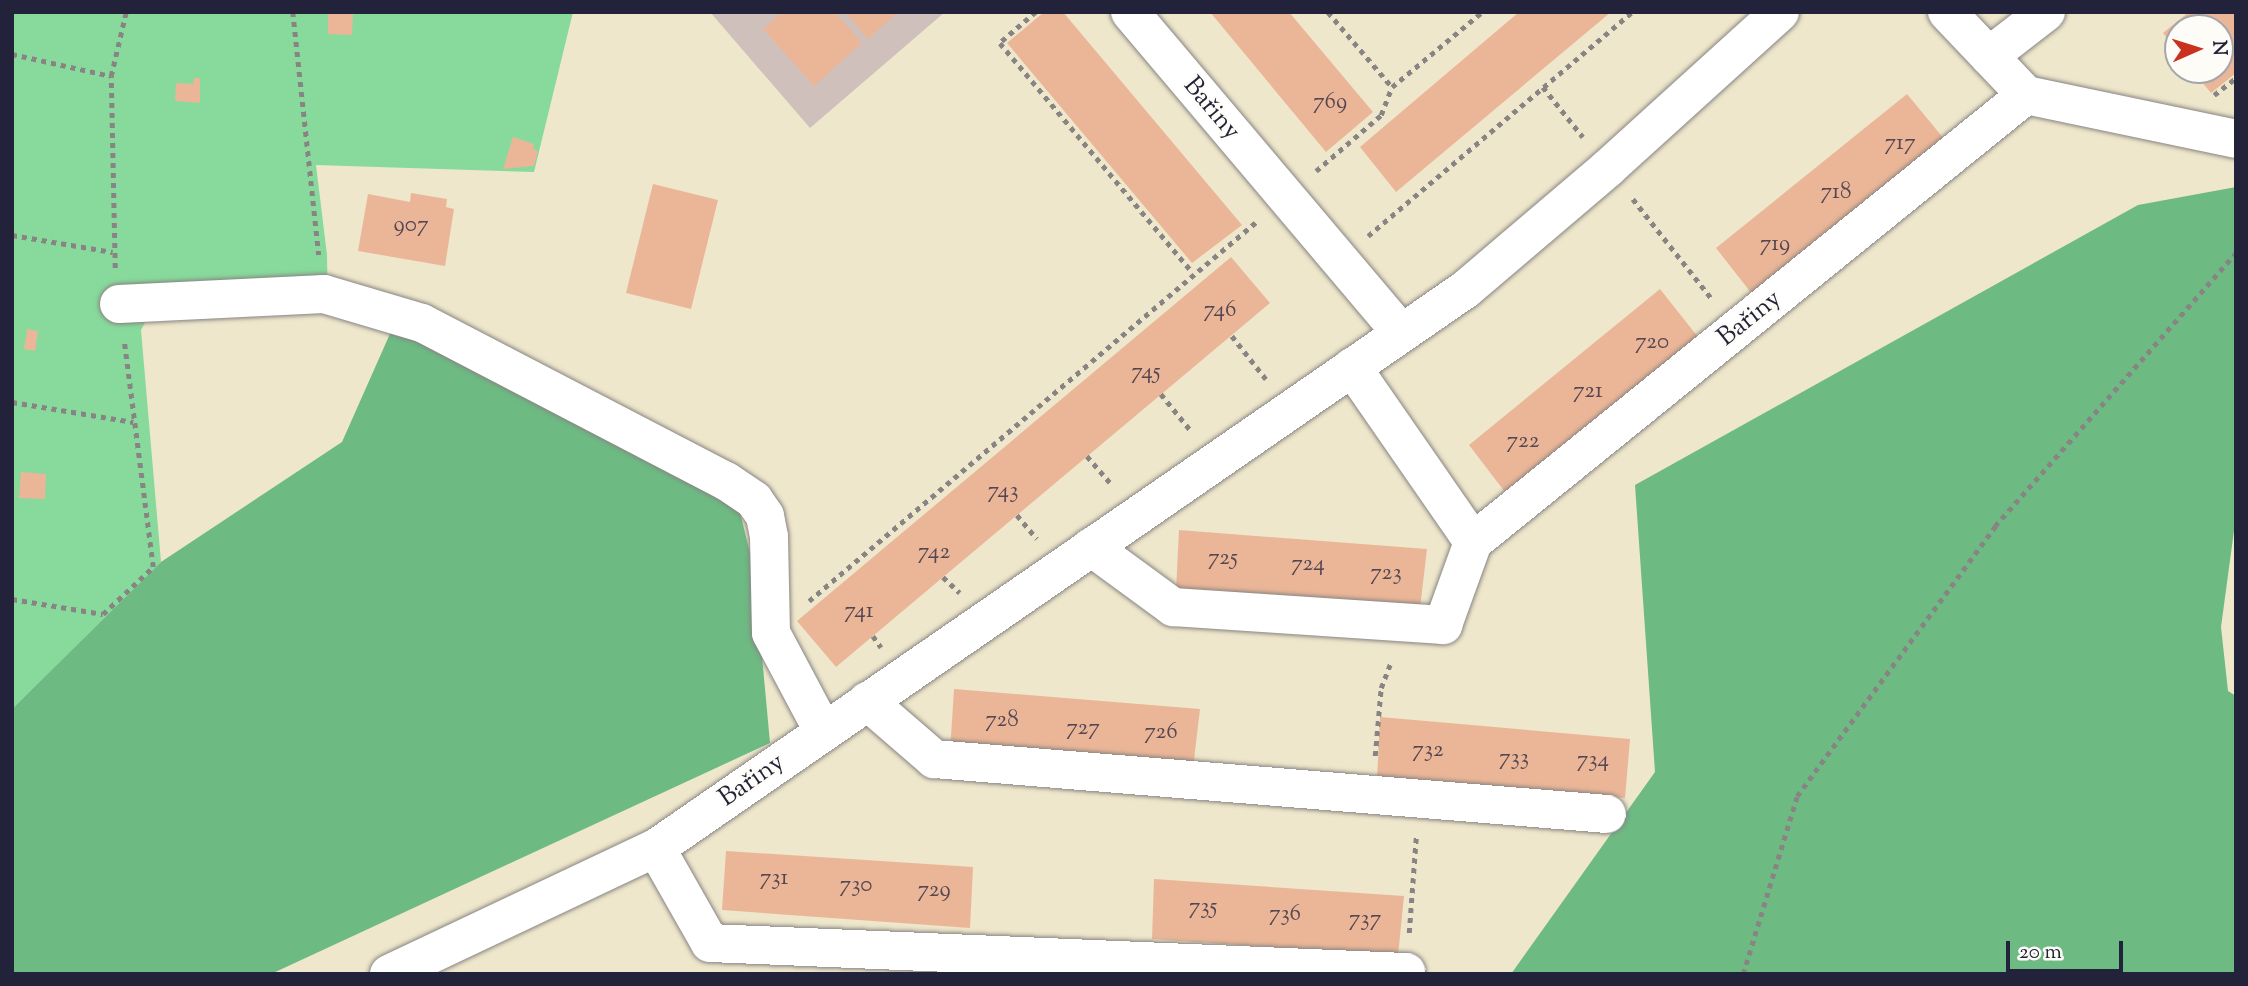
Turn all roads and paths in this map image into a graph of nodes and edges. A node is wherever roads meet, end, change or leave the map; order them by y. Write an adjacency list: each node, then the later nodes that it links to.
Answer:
1 (125, 12): 13 (path)
2 (293, 12): 25 (path)
3 (1036, 12): 24 (path)
4 (1129, 12): 19 (street, Bařiny)
5 (1328, 12): 14 (path)
6 (1482, 12): 14 (path)
7 (1632, 12): 15 (path)
8 (1780, 12): 18 (street, Bařiny)
9 (1947, 12): 12 (street)
10 (2046, 12): 12 (street)
11 (12, 54): 13 (path)
12 (1989, 56): 16 (street)
13 (111, 76): 21 (path)
14 (1392, 87): 19 (path)
15 (1543, 87): 18 (path); 23 (path)
16 (2026, 95): 17 (street); 27 (street, Bařiny)
17 (2236, 139)
18 (1608, 168): 27 (path); 28 (street, Bařiny)
19 (1286, 198): 23 (street, Bařiny); 24 (path)
20 (12, 235): 21 (path)
21 (113, 252): 26 (path)
22 (2236, 253): 55 (path)
23 (1339, 260): 28 (street, Bařiny)
24 (1193, 274): 43 (path)
25 (324, 294): 26 (street); 43 (street)
26 (119, 304): 34 (path)
27 (1737, 329): 39 (street, Bařiny)
28 (1401, 333): 30 (street, Bařiny)
29 (1232, 335): 31 (path)
30 (1352, 367): 39 (street); 40 (street, Bařiny)
31 (1269, 382)
32 (1161, 394): 35 (path)
33 (12, 402): 34 (path)
34 (133, 422): 42 (path)
35 (1201, 443)
36 (1087, 457): 37 (path)
37 (1114, 487)
38 (1017, 515): 41 (path)
39 (1472, 542): 40 (street)
40 (1091, 547): 45 (street, Bařiny)
41 (1046, 550)
42 (12, 599)
43 (771, 633): 46 (street)
44 (1390, 663): 47 (path)
45 (867, 701): 46 (street, Bařiny); 47 (street)
46 (823, 731): 50 (street, Bařiny)
47 (1372, 795): 48 (street)
48 (1419, 799): 49 (street); 52 (path)
49 (1607, 814)
50 (656, 848): 51 (street); 53 (street, Bařiny)
51 (710, 943): 52 (street); 54 (street)
52 (1406, 972)
53 (390, 974)
54 (747, 974)
55 (1743, 974)

